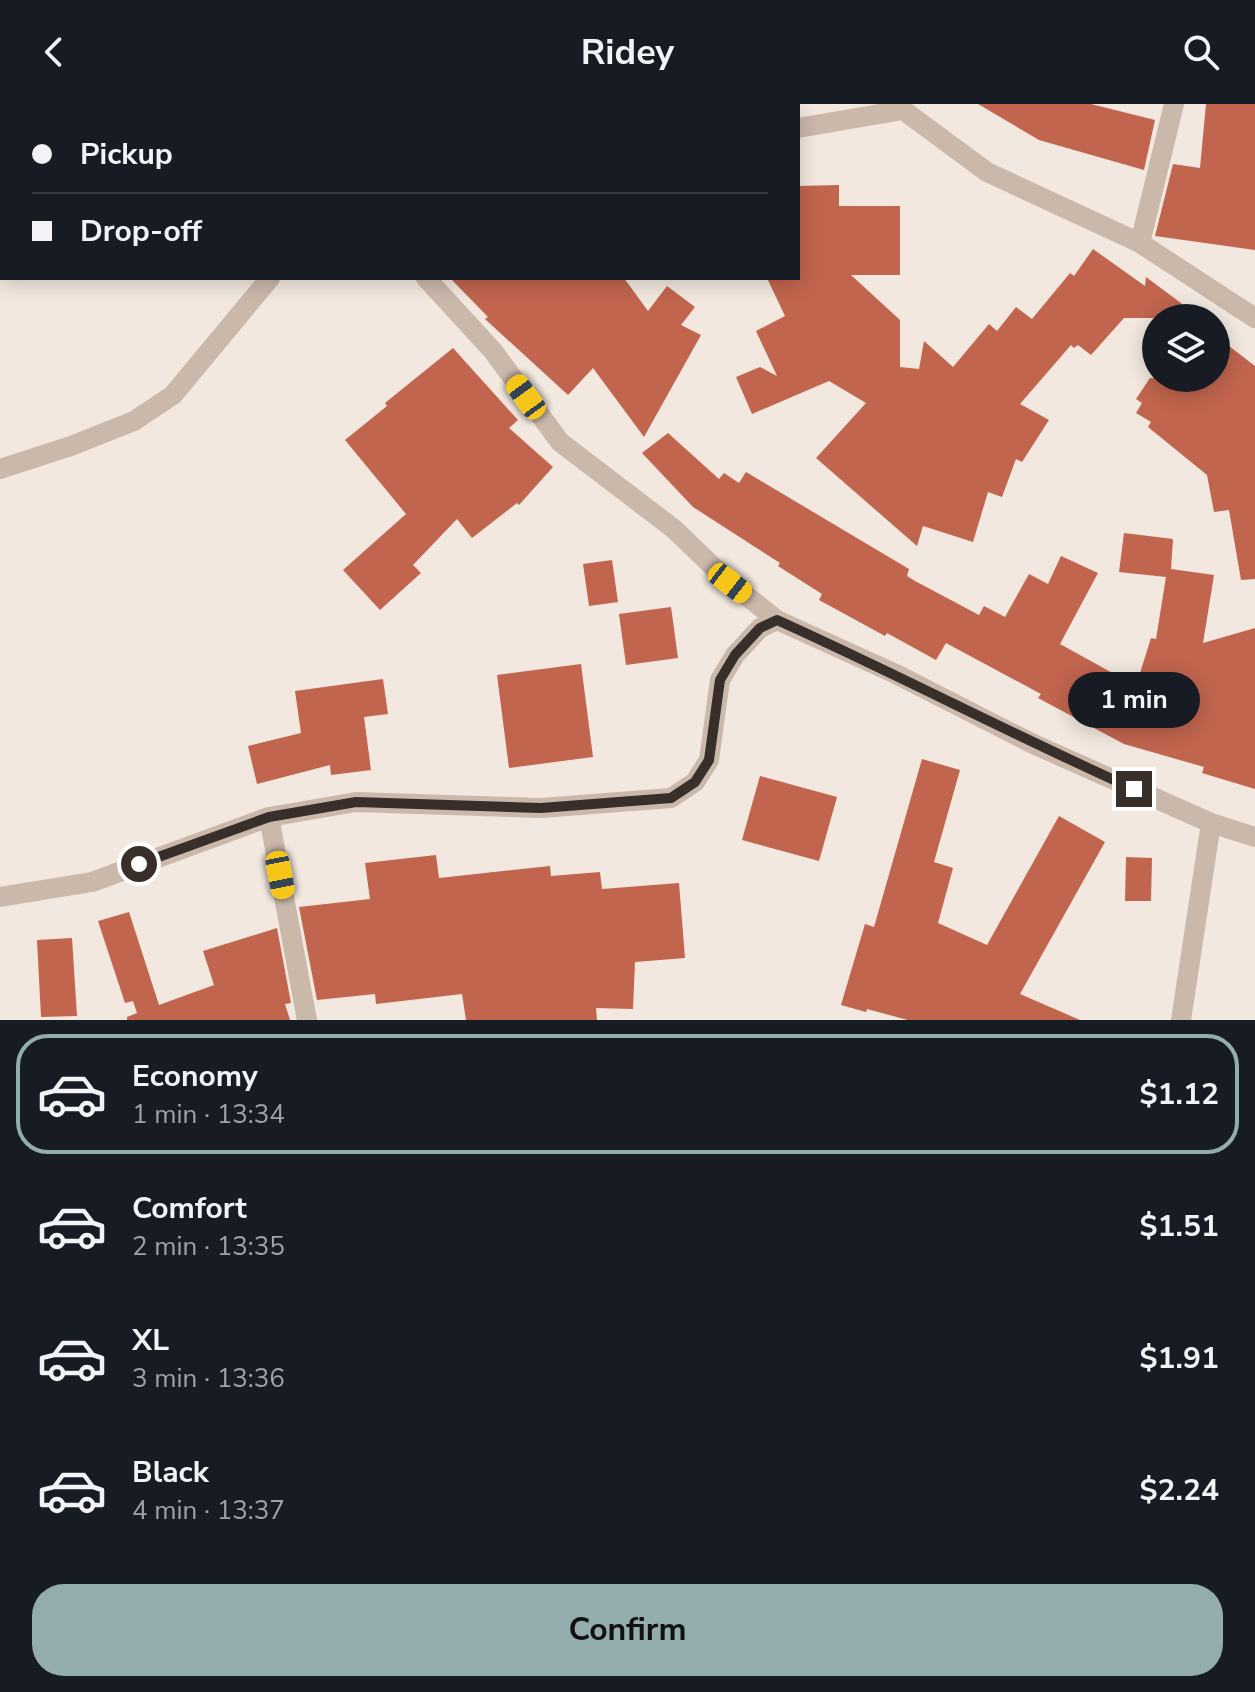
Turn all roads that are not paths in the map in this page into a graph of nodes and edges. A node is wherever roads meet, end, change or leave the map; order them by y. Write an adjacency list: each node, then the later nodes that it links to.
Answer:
1 (1174, 104): 4 (street)
2 (901, 107): 3 (street); 4 (street)
3 (800, 128)
4 (1140, 243): 7 (street)
5 (268, 280): 8 (street)
6 (428, 280): 9 (street)
7 (1255, 318)
8 (0, 469)
9 (777, 620): 10 (street); 11 (street)
10 (269, 817): 13 (street); 14 (street)
11 (1211, 823): 12 (street); 15 (street)
12 (1255, 837)
13 (1, 894)
14 (307, 1020)
15 (1181, 1020)

